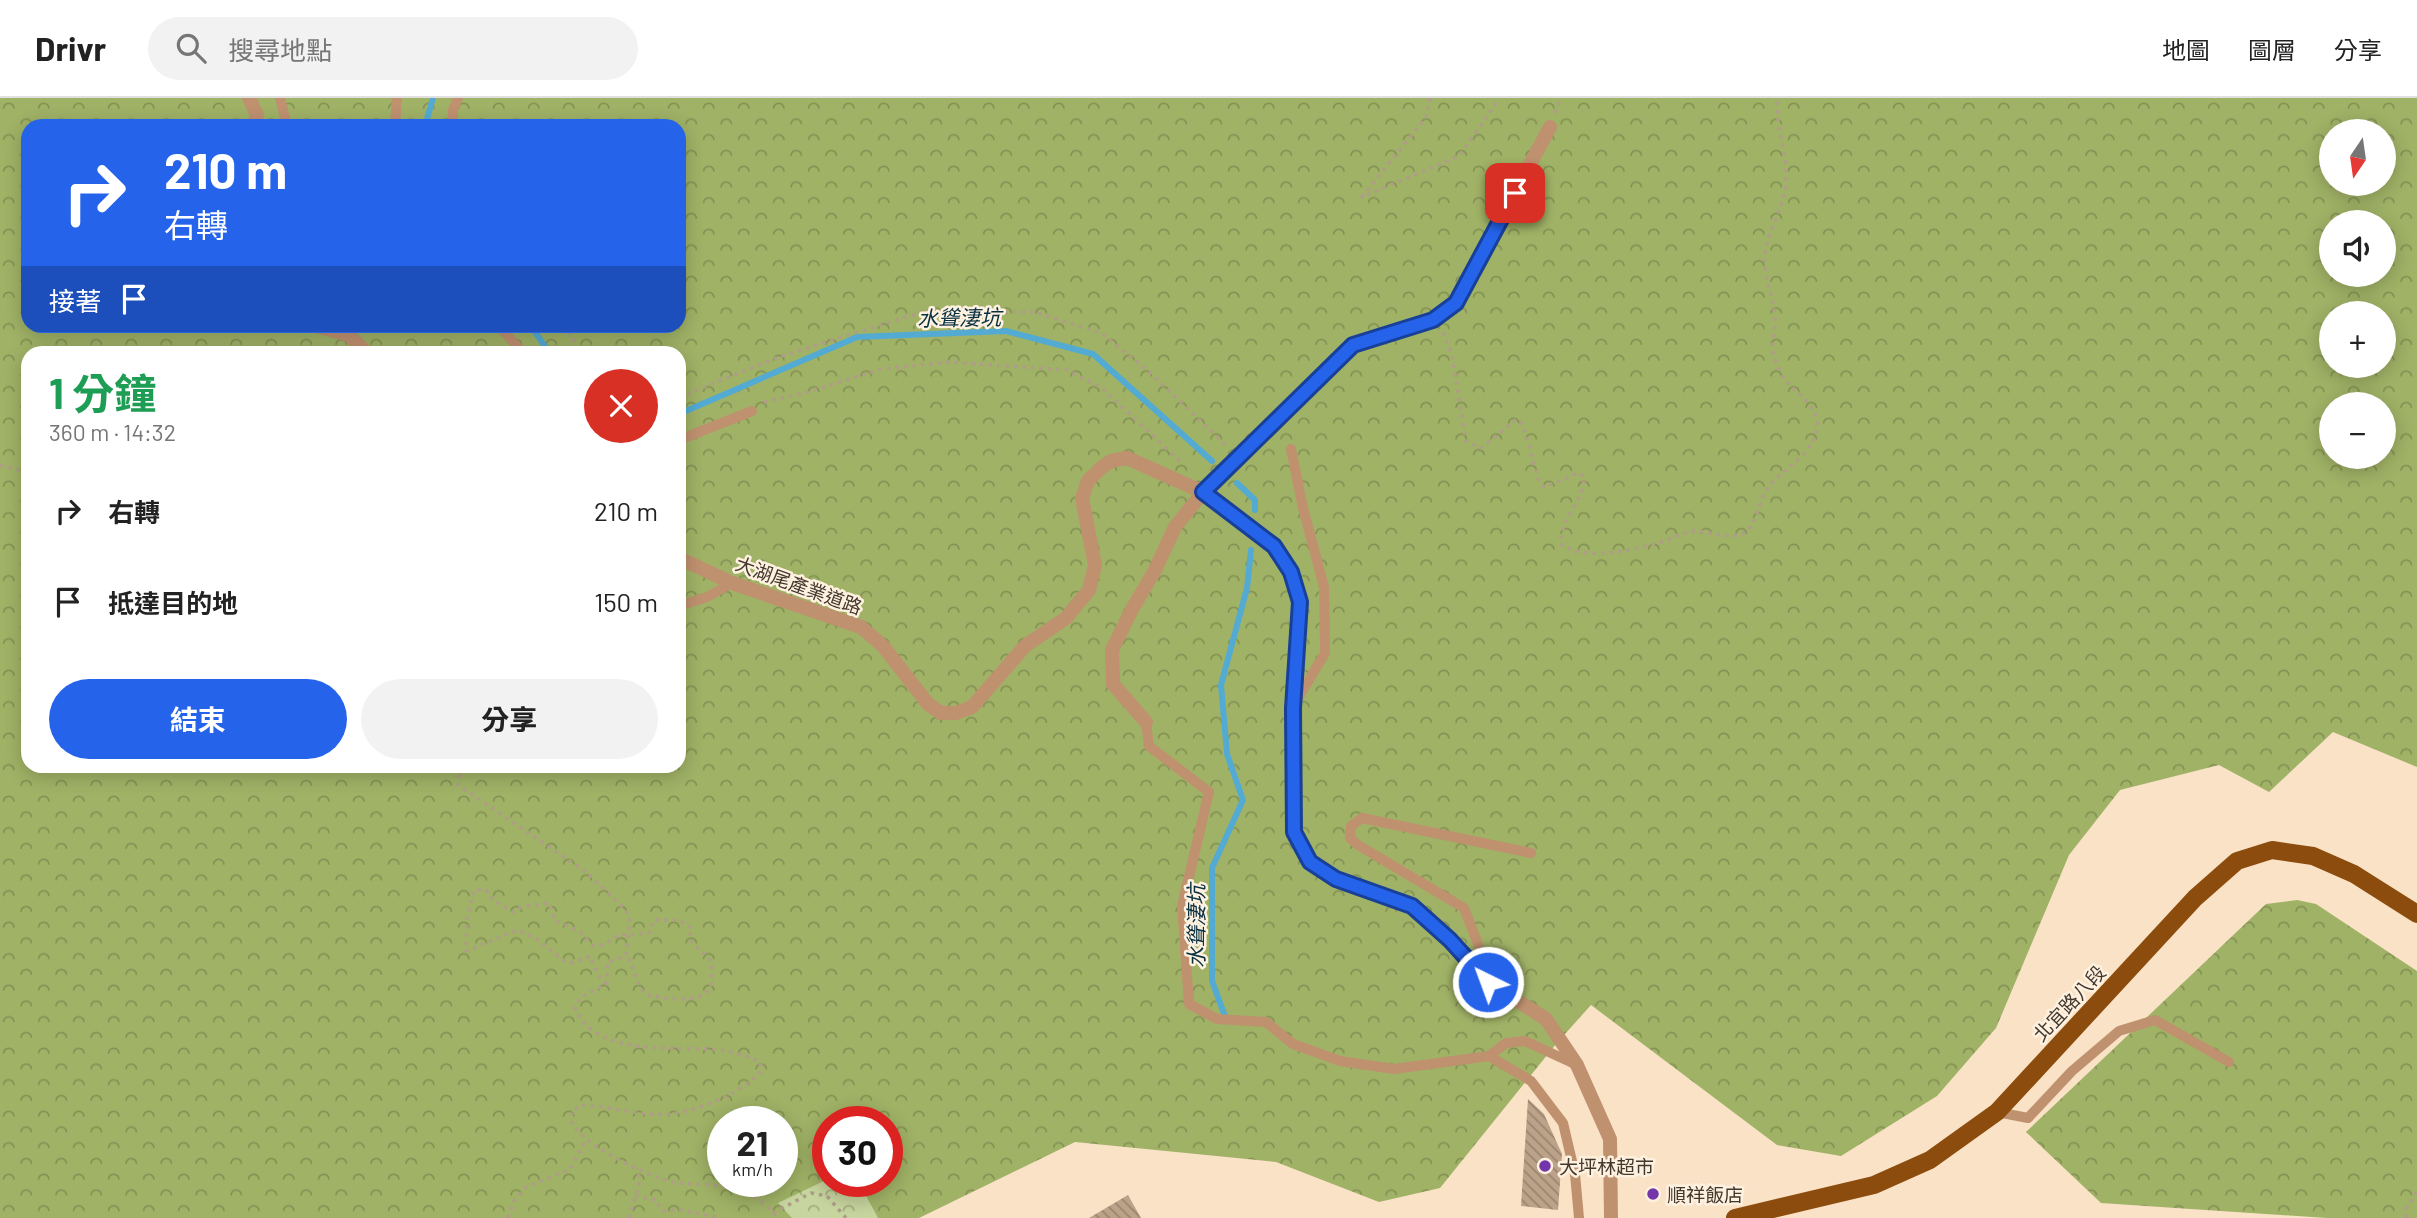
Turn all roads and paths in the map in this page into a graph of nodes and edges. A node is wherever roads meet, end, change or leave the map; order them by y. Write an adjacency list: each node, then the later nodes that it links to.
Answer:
1 (249, 98): 8 (street)
2 (280, 98): 9 (lane)
3 (397, 98): 10 (lane)
4 (458, 98): 11 (lane)
5 (1430, 98): 6 (path)
6 (1500, 98)
7 (1777, 98): 13 (path)
8 (256, 119)
9 (285, 119)
10 (396, 119)
11 (453, 119)
12 (1550, 127): 13 (street)
13 (1433, 320): 20 (street)
14 (342, 333): 15 (street)
15 (363, 346)
16 (686, 394): 20 (path)
17 (756, 407): 18 (lane); 23 (path)
18 (686, 437)
19 (1291, 449): 27 (lane)
20 (1238, 458): 23 (street)
21 (0, 465): 22 (path)
22 (21, 470)
23 (1206, 490): 25 (street, 大湖尾產業道路); 27 (street, 大湖尾產業道路); 28 (street)
24 (686, 561): 25 (street, 大湖尾產業道路)
25 (732, 583): 26 (lane)
26 (686, 604)
27 (1293, 708): 34 (street, 大湖尾產業道路)
28 (1146, 722): 36 (lane)
29 (460, 773): 32 (path)
30 (1531, 853): 34 (lane)
31 (2417, 914): 39 (main road, 北宜路八段)
32 (629, 935): 33 (path); 33 (path); 35 (path)
33 (626, 955): 35 (path)
34 (1488, 982): 38 (street, 大湖尾產業道路)
35 (607, 984): 40 (path)
36 (1489, 1056): 38 (lane); 50 (lane)
37 (2230, 1062): 39 (lane)
38 (1577, 1065): 51 (street, 大湖尾產業道路)
39 (1997, 1112): 52 (main road, 北宜路八段)
40 (586, 1140): 41 (path); 46 (path)
41 (638, 1168): 43 (path); 44 (path)
42 (2417, 1191): 53 (path)
43 (635, 1196): 47 (path); 48 (path)
44 (773, 1213): 45 (path); 49 (path)
45 (843, 1217)
46 (508, 1218)
47 (629, 1218)
48 (720, 1218)
49 (777, 1218)
50 (1579, 1218)
51 (1611, 1218)
52 (1735, 1218)
53 (2406, 1218)

